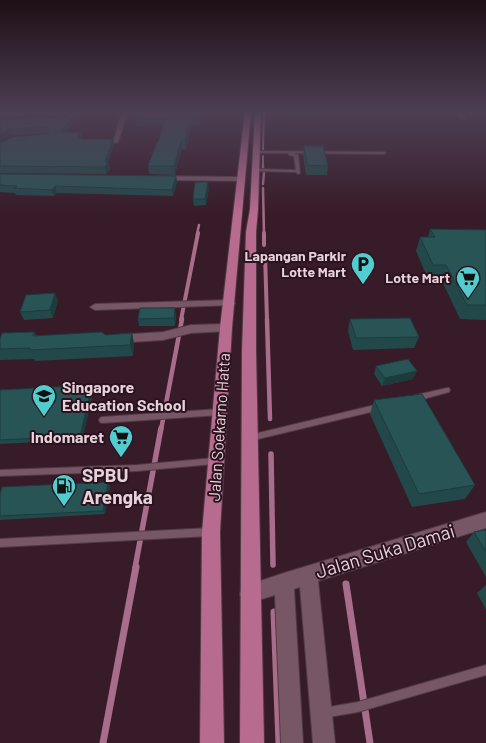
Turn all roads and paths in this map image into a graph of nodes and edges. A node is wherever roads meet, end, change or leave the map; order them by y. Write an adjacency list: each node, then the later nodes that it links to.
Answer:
1 (244, 146): 6 (main road, Jalan Soekarno Hatta)
2 (257, 146): 4 (main road, Jalan Soekarno Hatta)
3 (384, 153): 4 (lane)
4 (256, 159): 4 (lane); 8 (main road, Jalan Soekarno Hatta)
5 (154, 178): 6 (street)
6 (241, 179): 7 (main road, Jalan Soekarno Hatta)
7 (235, 232): 8 (main road); 9 (main road, Jalan Soekarno Hatta)
8 (251, 232): 18 (main road, Jalan Soekarno Hatta)
9 (230, 303): 10 (street); 11 (main road, Jalan Soekarno Hatta)
10 (95, 307)
11 (226, 328): 12 (street); 16 (main road, Jalan Soekarno Hatta)
12 (109, 340)
13 (447, 390): 14 (lane)
14 (410, 399)
15 (391, 404): 18 (lane)
16 (220, 412): 17 (lane); 19 (main road, Jalan Soekarno Hatta)
17 (102, 420)
18 (249, 439): 26 (main road, Jalan Soekarno Hatta)
19 (216, 461): 20 (lane); 22 (main road, Jalan Soekarno Hatta)
20 (0, 473)
21 (486, 520): 24 (street, Jalan Suka Damai)
22 (211, 532): 23 (lane); 29 (main road, Jalan Soekarno Hatta)
23 (0, 543)
24 (308, 574): 25 (street, Jalan Suka Damai); 28 (street)
25 (284, 582): 26 (street, Jalan Suka Damai); 31 (street)
26 (249, 594): 30 (main road, Jalan Soekarno Hatta)
27 (486, 670): 28 (lane)
28 (321, 714): 32 (street)
29 (212, 743)
30 (252, 743)
31 (292, 743)
32 (324, 743)

